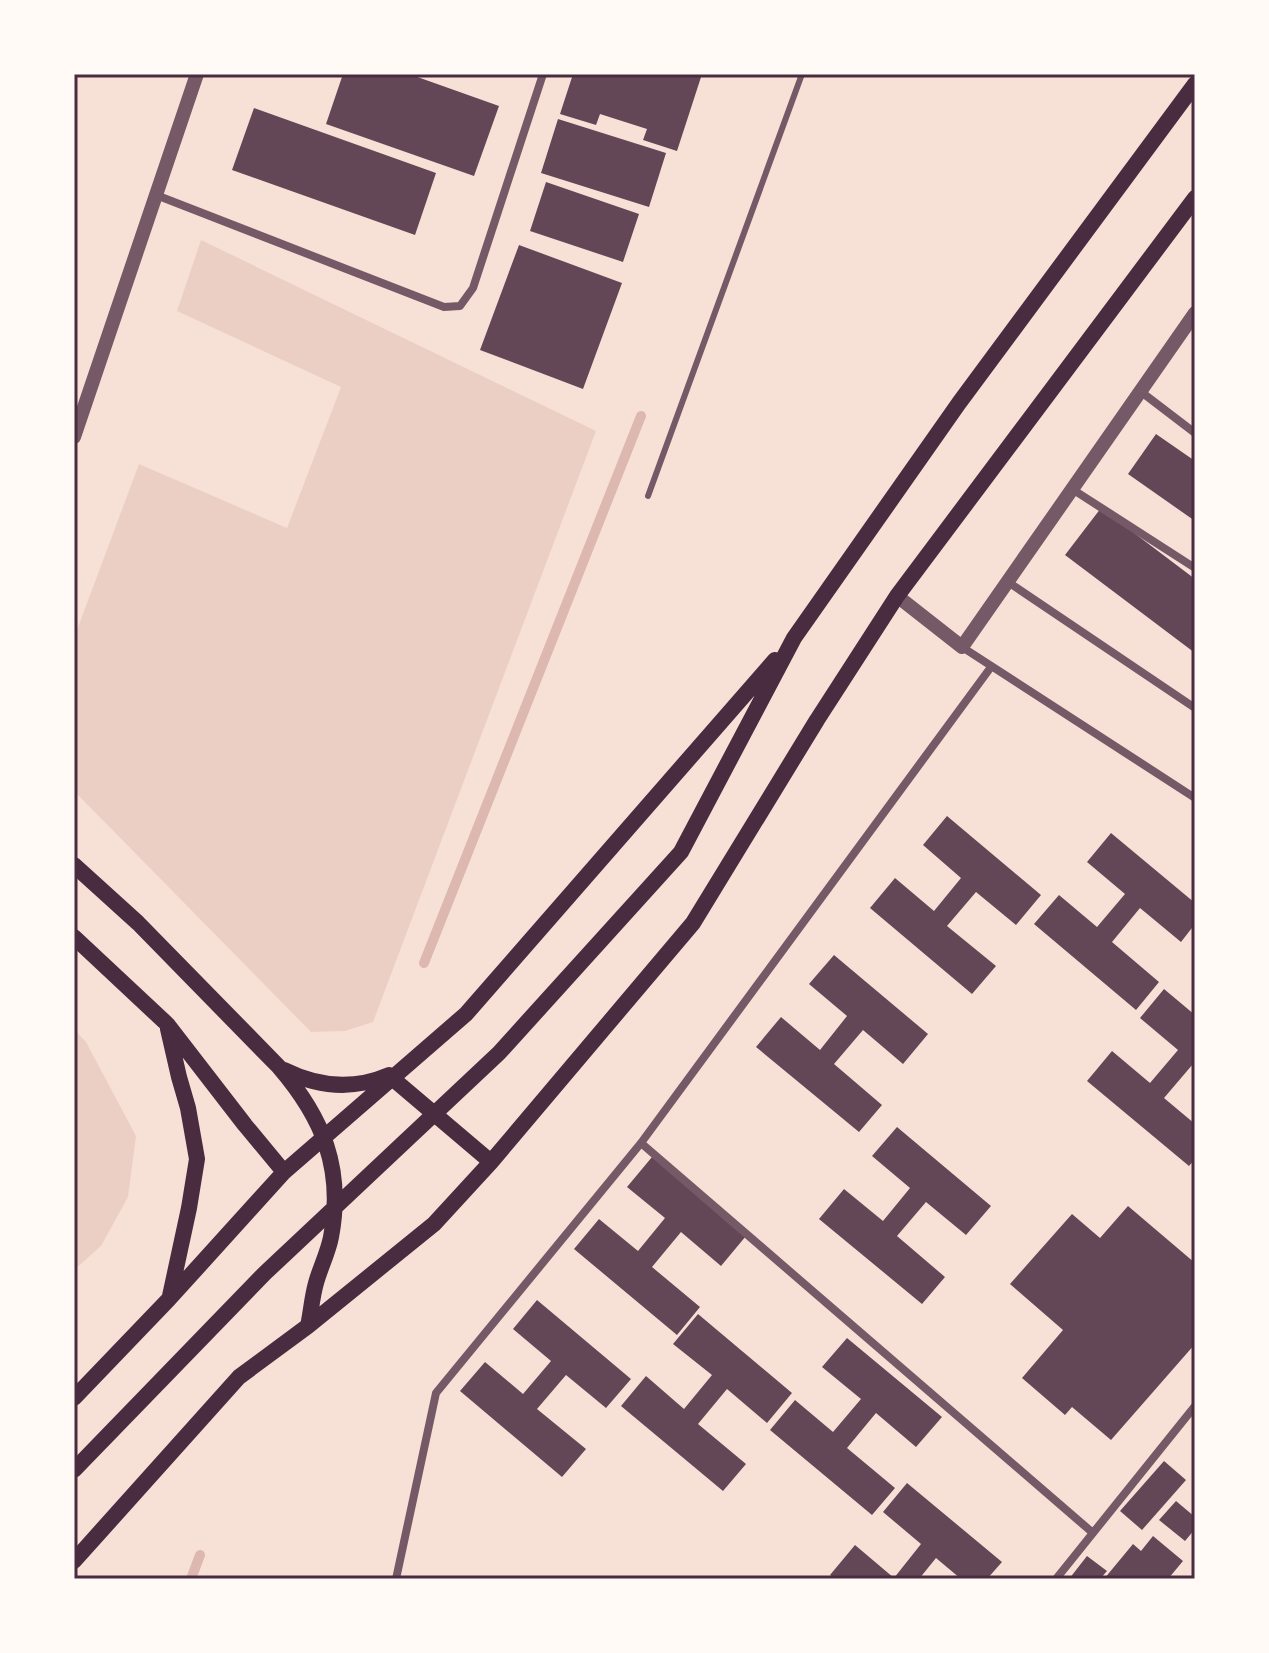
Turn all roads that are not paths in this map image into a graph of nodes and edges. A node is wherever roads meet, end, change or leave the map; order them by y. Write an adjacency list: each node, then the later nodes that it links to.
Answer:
1 (197, 74): 5 (street)
2 (543, 74): 5 (street)
3 (802, 74): 12 (lane)
4 (1195, 84): 16 (main road)
5 (156, 195): 10 (street)
6 (1195, 198): 15 (main road)
7 (1195, 313): 8 (street)
8 (1140, 391): 9 (street); 11 (street)
9 (1195, 433)
10 (74, 437)
11 (1072, 489): 13 (street); 14 (street)
12 (648, 496)
13 (1195, 568)
14 (1008, 582): 17 (street); 19 (street)
15 (897, 596): 17 (street); 28 (main road)
16 (794, 638): 25 (main road); 34 (main road)
17 (962, 647): 18 (street)
18 (991, 667): 20 (street); 27 (street)
19 (1195, 708)
20 (1195, 798)
21 (74, 865): 24 (main road)
22 (74, 937): 23 (main road)
23 (167, 1024): 29 (main road); 30 (main road)
24 (279, 1067): 25 (main road); 26 (main road)
25 (397, 1074): 26 (main road); 28 (main road)
26 (324, 1137): 29 (main road); 31 (main road)
27 (641, 1143): 35 (street); 37 (street)
28 (491, 1162): 31 (main road)
29 (284, 1172): 30 (main road)
30 (169, 1299): 32 (main road)
31 (308, 1326): 36 (main road)
32 (74, 1398)
33 (1195, 1406): 35 (street)
34 (74, 1470)
35 (1093, 1533): 38 (street)
36 (74, 1561)
37 (396, 1579)
38 (1056, 1579)

